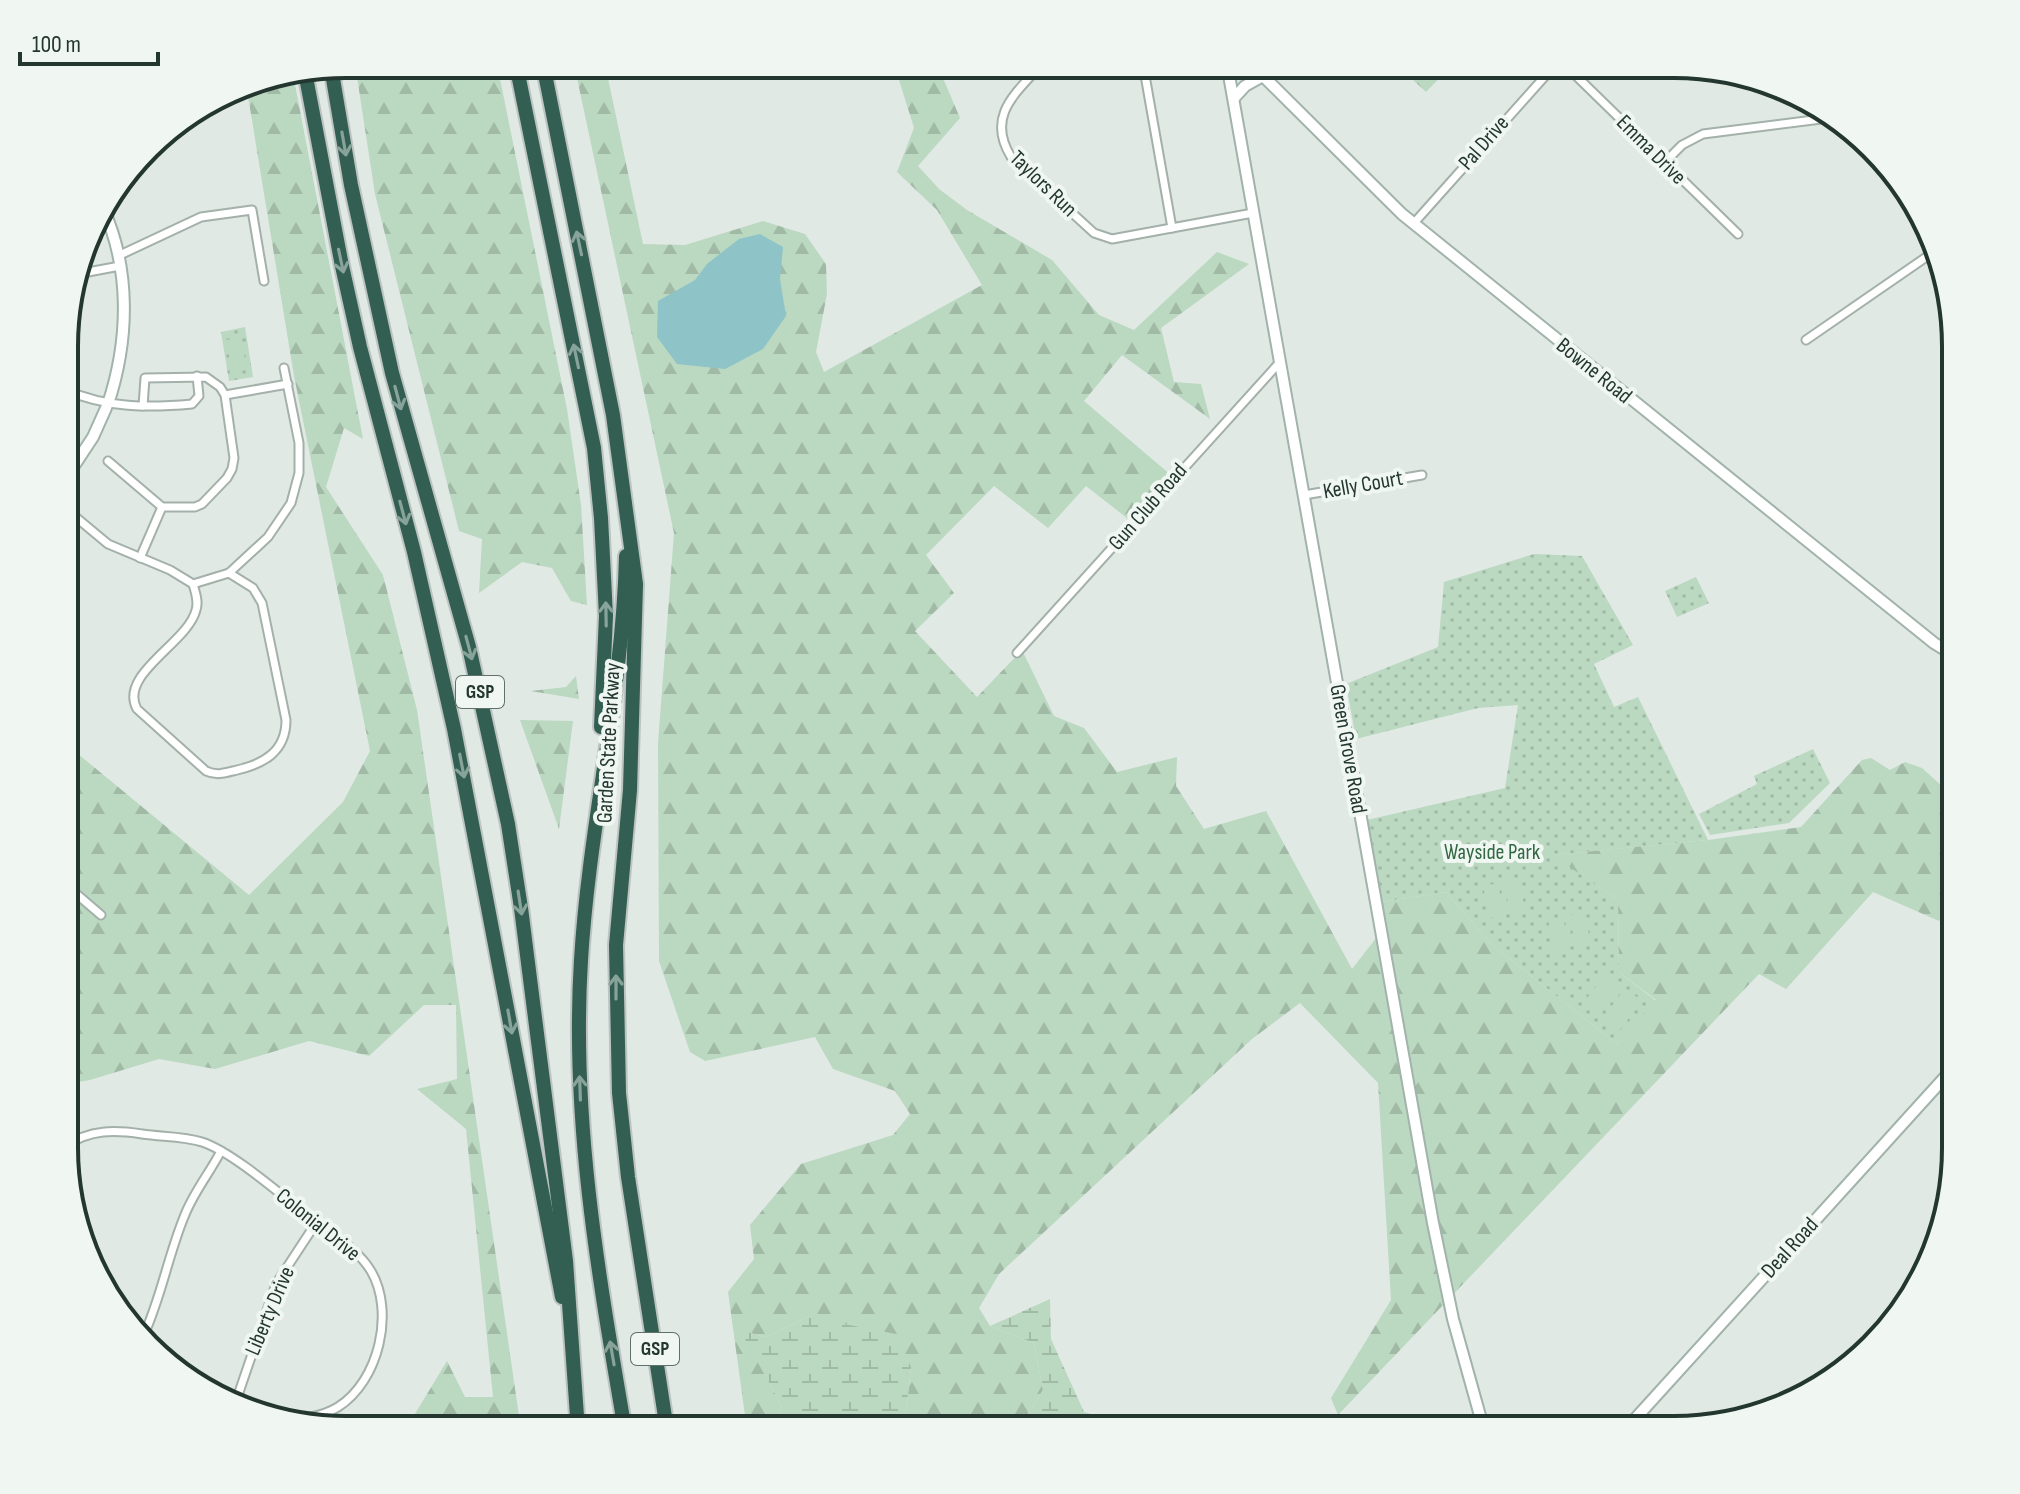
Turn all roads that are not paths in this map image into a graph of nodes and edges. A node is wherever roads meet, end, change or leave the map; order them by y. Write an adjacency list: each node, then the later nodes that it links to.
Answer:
1 (333, 79): 53 (highway, GSP, one-way to 53)
2 (519, 79): 45 (highway, Garden State Parkway, one-way to 2)
3 (546, 79): 38 (highway, Garden State Parkway / GSP, one-way to 3)
4 (1028, 79): 18 (street, Taylors Run)
5 (1146, 79): 18 (street)
6 (1230, 79): 12 (street, Green Grove Road)
7 (1257, 79): 12 (street)
8 (1266, 79): 16 (street, Bowne Road)
9 (1543, 79): 16 (street, Pal Drive)
10 (1579, 79): 14 (street, Emma Drive)
11 (307, 81): 53 (highway, GSP, one-way to 53)
12 (1234, 98): 15 (street, Green Grove Road)
13 (1817, 120): 14 (street)
14 (1665, 162): 19 (street, Emma Drive)
15 (1253, 213): 18 (street, Taylors Run); 25 (street, Green Grove Road)
16 (1414, 223): 43 (street, Bowne Road)
17 (108, 224): 21 (street)
18 (1172, 228)
19 (1738, 234)
20 (1927, 257): 24 (street)
21 (120, 261): 22 (street); 23 (street); 31 (street)
22 (88, 272)
23 (264, 281)
24 (1806, 340)
25 (1280, 362): 36 (street, Green Grove Road); 44 (street, Gun Club Road)
26 (284, 368): 28 (street)
27 (197, 376): 30 (street); 32 (street); 32 (street)
28 (288, 384): 30 (street); 41 (street)
29 (78, 394): 31 (street)
30 (225, 395): 37 (street)
31 (107, 406): 32 (street); 33 (street)
32 (143, 406)
33 (78, 460)
34 (108, 461): 37 (street)
35 (1422, 475): 36 (street, Kelly Court)
36 (1304, 495): 59 (street, Green Grove Road)
37 (162, 507): 40 (street)
38 (625, 513): 45 (highway); 58 (highway, Garden State Parkway / GSP, one-way to 38)
39 (78, 519): 40 (street)
40 (140, 558): 42 (street)
41 (229, 573): 42 (street); 42 (street)
42 (193, 584)
43 (1941, 647)
44 (1017, 653)
45 (597, 803): 57 (highway, one-way to 45)
46 (79, 896): 47 (street)
47 (101, 915)
48 (1941, 1081): 60 (street, Deal Road)
49 (79, 1140): 50 (street, Colonial Drive)
50 (221, 1151): 51 (street, Colonial Drive); 52 (street)
51 (316, 1223): 54 (street, Liberty Drive); 55 (street, Colonial Drive)
52 (147, 1328)
53 (570, 1328): 56 (highway, GSP)
54 (239, 1394)
55 (321, 1414)
56 (577, 1415)
57 (623, 1415)
58 (665, 1415)
59 (1480, 1416)
60 (1638, 1416)

